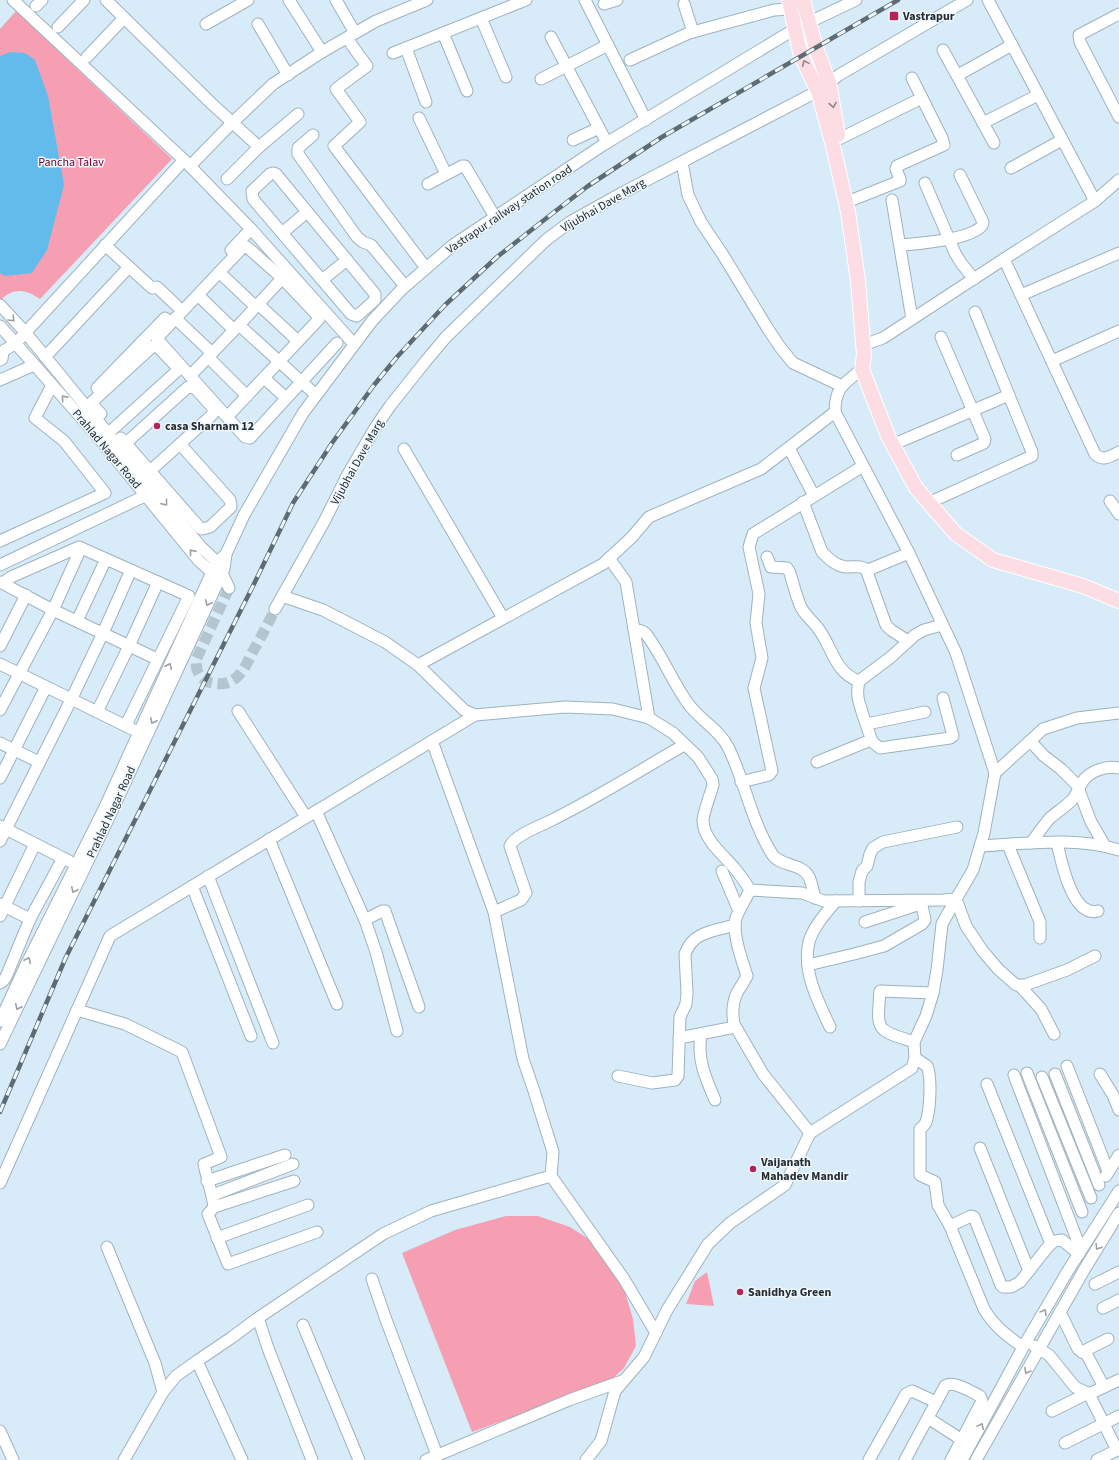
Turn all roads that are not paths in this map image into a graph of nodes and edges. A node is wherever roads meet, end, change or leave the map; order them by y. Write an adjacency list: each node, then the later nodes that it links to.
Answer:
1 (13, 0): 67 (street)
2 (84, 0): 24 (street)
3 (248, 0): 22 (street)
4 (289, 0): 35 (street)
5 (336, 0): 27 (street)
6 (427, 0): 27 (street)
7 (526, 0): 20 (street)
8 (585, 0): 31 (street)
9 (617, 0): 15 (street)
10 (803, 0): 21 (main road)
11 (967, 0): 45 (street, Vijubhai Dave Marg)
12 (988, 0): 32 (street)
13 (853, 1): 21 (street, Vastrapur railway station road)
14 (112, 2): 19 (street)
15 (604, 4)
16 (684, 4): 26 (street)
17 (790, 5): 25 (main road); 26 (street)
18 (1119, 14): 50 (street)
19 (124, 18): 37 (street); 56 (street)
20 (481, 18): 28 (street); 42 (street)
21 (809, 22): 25 (street, Vastrapur railway station road); 45 (main road)
22 (206, 24)
23 (258, 24): 40 (street)
24 (58, 27)
25 (795, 29): 47 (main road, one-way to 25); 55 (street, Vastrapur railway station road)
26 (693, 32): 38 (street)
27 (355, 33): 35 (street)
28 (443, 33): 33 (street); 46 (street)
29 (551, 37): 39 (street)
30 (352, 44): 90 (street)
31 (608, 45): 39 (street); 55 (street)
32 (1012, 45): 41 (street); 48 (street)
33 (406, 48): 36 (street); 51 (street)
34 (943, 50): 41 (street)
35 (322, 52): 40 (street)
36 (393, 53)
37 (87, 57)
38 (630, 60)
39 (566, 66): 44 (street); 58 (street)
40 (288, 75): 56 (street)
41 (958, 76): 57 (street)
42 (506, 77)
43 (912, 78): 49 (street)
44 (541, 79)
45 (829, 83): 47 (street, Vijubhai Dave Marg); 60 (main road, one-way to 60)
46 (467, 91)
47 (818, 91): 66 (street, Vijubhai Dave Marg); 111 (main road)
48 (1038, 95): 57 (street); 62 (street)
49 (922, 98): 60 (street); 75 (street)
50 (1115, 98): 53 (street)
51 (426, 102)
52 (298, 114): 65 (street)
53 (1119, 117)
54 (419, 118): 69 (street)
55 (646, 120): 63 (street, Vastrapur railway station road)
56 (232, 123): 65 (street); 67 (street)
57 (983, 123): 64 (street)
58 (599, 128): 61 (street); 63 (street)
59 (313, 135): 95 (street)
60 (839, 139): 75 (main road)
61 (574, 140)
62 (1062, 140): 68 (street); 77 (street)
63 (607, 143): 79 (street, Vastrapur railway station road)
64 (994, 143)
65 (259, 147): 71 (street)
66 (682, 162): 126 (street); 167 (street, Vijubhai Dave Marg)
67 (187, 163): 80 (street); 83 (street)
68 (1011, 168)
69 (446, 174): 74 (street); 79 (street)
70 (960, 174): 82 (street)
71 (227, 179)
72 (1119, 180): 77 (street)
73 (925, 183): 82 (street)
74 (428, 184)
75 (852, 200): 111 (main road)
76 (892, 200): 84 (street)
77 (1095, 201): 87 (street)
78 (307, 212): 81 (street); 81 (street); 88 (street)
79 (495, 217): 90 (street, Vastrapur railway station road)
80 (251, 228): 91 (street); 100 (street)
81 (282, 233): 85 (street)
82 (948, 239): 84 (street); 93 (street)
83 (105, 245): 89 (street); 107 (street)
84 (900, 245): 103 (street)
85 (296, 250): 91 (street); 94 (street)
86 (1119, 253): 97 (street)
87 (1004, 258): 93 (street); 97 (street)
88 (347, 260): 94 (street); 94 (street)
89 (129, 267): 100 (street); 116 (street)
90 (426, 268): 95 (street, Vastrapur railway station road)
91 (284, 271): 92 (street); 99 (street); 109 (street); 113 (street)
92 (219, 272): 96 (street); 99 (street)
93 (974, 279): 103 (street)
94 (322, 280)
95 (405, 286): 113 (street, Vastrapur railway station road)
96 (198, 295): 102 (street); 105 (street)
97 (1021, 295): 117 (street)
98 (0, 305): 107 (street, one-way to 107)
99 (257, 305): 105 (street); 109 (street)
100 (177, 306): 131 (street)
101 (975, 312): 128 (street)
102 (175, 318): 115 (street); 121 (street)
103 (912, 319): 111 (street)
104 (0, 326): 112 (street, Prahlad Nagar Road)
105 (237, 327): 115 (street); 118 (street)
106 (1119, 331): 117 (street)
107 (25, 332): 112 (street); 116 (street)
108 (941, 337): 132 (street)
109 (298, 341): 118 (street)
110 (336, 343): 124 (street)
111 (866, 343): 120 (main road); 137 (main road)
112 (15, 344): 114 (street); 119 (street, Prahlad Nagar Road)
113 (354, 344): 127 (street, Vastrapur railway station road)
114 (1, 354)
115 (210, 355): 121 (street); 129 (street)
116 (45, 357): 131 (street)
117 (1052, 361): 141 (street)
118 (279, 362): 122 (street); 124 (street)
119 (34, 365): 123 (street); 125 (street, Prahlad Nagar Road)
120 (862, 370): 126 (street); 168 (main road)
121 (190, 376): 134 (street)
122 (264, 378): 129 (street); 130 (street)
123 (0, 380)
124 (301, 382): 127 (street); 130 (street)
125 (52, 385): 145 (street, Prahlad Nagar Road, one-way to 125); 151 (street)
126 (842, 386): 133 (street)
127 (316, 395): 154 (street, Vastrapur railway station road)
128 (1009, 395): 132 (street); 147 (street)
129 (247, 396): 134 (street)
130 (286, 398): 134 (street)
131 (83, 403): 136 (street)
132 (972, 410): 137 (street); 142 (street)
133 (835, 412): 139 (street); 143 (street)
134 (227, 417)
135 (113, 429): 135 (street); 136 (street)
136 (121, 441): 138 (street); 144 (street); 145 (street)
137 (898, 442): 147 (main road)
138 (180, 444): 144 (street); 144 (street)
139 (789, 448): 146 (street); 156 (street)
140 (404, 449): 171 (street)
141 (1119, 452)
142 (957, 454)
143 (863, 466): 146 (street); 153 (street)
144 (150, 471)
145 (151, 493): 158 (street); 161 (street, Prahlad Nagar Road)
146 (814, 496): 149 (street)
147 (935, 500): 165 (main road)
148 (1110, 501): 150 (street)
149 (803, 502): 160 (street); 208 (street)
150 (1119, 514)
151 (0, 541)
152 (81, 548): 157 (street); 162 (street); 169 (street)
153 (909, 553): 160 (street); 173 (street)
154 (226, 554): 161 (street, Prahlad Nagar Road)
155 (767, 557): 183 (street)
156 (609, 558): 171 (street); 174 (street)
157 (106, 559): 159 (street); 172 (street)
158 (0, 566)
159 (131, 570): 163 (street); 175 (street)
160 (868, 570): 176 (street)
161 (219, 571): 164 (street); 196 (street, Prahlad Nagar Road)
162 (2, 582): 166 (street)
163 (158, 582): 178 (street); 179 (street)
164 (229, 588)
165 (1119, 593)
166 (26, 595): 169 (street); 177 (street)
167 (282, 596): 170 (street); 181 (street)
168 (1119, 601)
169 (53, 610): 172 (street); 182 (street)
170 (275, 610)
171 (503, 618): 181 (street)
172 (77, 621): 175 (street)
173 (942, 625): 176 (street); 206 (street)
174 (634, 629): 193 (street); 208 (street)
175 (103, 633): 178 (street); 186 (street)
176 (908, 641): 183 (street)
177 (0, 646)
178 (129, 646): 179 (street); 189 (street)
179 (158, 660): 195 (street)
180 (0, 664): 182 (street)
181 (418, 665): 192 (street)
182 (19, 673): 184 (street); 187 (street)
183 (860, 681): 194 (street)
184 (46, 687): 186 (street); 202 (street)
185 (943, 698): 197 (street)
186 (71, 700): 189 (street); 203 (street)
187 (0, 710)
188 (238, 711): 211 (street)
189 (97, 712): 195 (street)
190 (925, 712): 194 (street)
191 (1119, 714): 199 (street)
192 (475, 715): 193 (street); 198 (street)
193 (649, 718): 201 (street)
194 (867, 724): 197 (street)
195 (126, 725): 196 (street)
196 (142, 734): 224 (street, Prahlad Nagar Road)
197 (871, 740): 204 (street)
198 (432, 741): 210 (street); 237 (street)
199 (1030, 741): 206 (street); 209 (street)
200 (0, 743): 202 (street)
201 (684, 745): 228 (street); 237 (street)
202 (14, 749): 203 (street); 207 (street)
203 (39, 762): 213 (street)
204 (818, 762)
205 (1119, 768): 209 (street)
206 (994, 773): 220 (street)
207 (0, 778)
208 (742, 782): 229 (street)
209 (1079, 789): 218 (street); 221 (street)
210 (316, 811): 211 (street); 239 (street)
211 (306, 817): 214 (street)
212 (956, 827): 232 (street)
213 (3, 828): 215 (street); 217 (street)
214 (269, 839): 226 (street); 249 (street)
215 (0, 841)
216 (1057, 843): 218 (street); 221 (street); 236 (street)
217 (35, 844): 223 (street); 234 (street)
218 (1031, 844): 219 (street)
219 (1008, 845): 220 (street); 242 (street)
220 (980, 846): 230 (street)
221 (1105, 846): 222 (street)
222 (1119, 850)
223 (63, 858): 224 (street); 238 (street)
224 (81, 865): 248 (street, Prahlad Nagar Road, one-way to 224); 262 (street, Prahlad Nagar Road, one-way to 262)
225 (722, 871): 235 (street)
226 (208, 876): 227 (street); 260 (street)
227 (192, 886): 251 (street); 258 (street)
228 (750, 890): 229 (street); 235 (street)
229 (815, 898): 231 (street)
230 (956, 899): 233 (street); 246 (street); 247 (street)
231 (836, 901): 232 (street); 244 (street)
232 (859, 901): 233 (street)
233 (921, 902): 240 (street); 244 (street)
234 (2, 909): 238 (street)
235 (739, 911): 241 (street)
236 (1098, 911)
237 (494, 912): 280 (street)
238 (30, 919): 245 (street)
239 (365, 920): 250 (street); 255 (street)
240 (865, 922)
241 (735, 925): 253 (street); 259 (street)
242 (1040, 938)
243 (1095, 956): 246 (street)
244 (808, 965): 254 (street)
245 (0, 983)
246 (1020, 986): 257 (street)
247 (933, 993): 261 (street); 261 (street)
248 (4, 1003): 252 (street, Prahlad Nagar Road)
249 (337, 1004)
250 (419, 1007)
251 (77, 1010): 281 (street); 283 (street)
252 (0, 1021)
253 (735, 1027): 256 (street); 274 (street)
254 (830, 1027)
255 (397, 1031)
256 (701, 1034): 259 (street); 272 (street)
257 (1054, 1034)
258 (251, 1036)
259 (680, 1038): 269 (street)
260 (273, 1042)
261 (914, 1042): 263 (street)
262 (0, 1044)
263 (915, 1058): 274 (street); 292 (street)
264 (1067, 1066): 279 (street)
265 (1027, 1073): 290 (street)
266 (1055, 1074): 284 (street)
267 (1100, 1074): 273 (street)
268 (1014, 1075): 293 (street)
269 (618, 1076)
270 (1042, 1077): 287 (street)
271 (987, 1084): 296 (street)
272 (715, 1100)
273 (1119, 1110)
274 (810, 1133): 308 (street)
275 (980, 1148): 299 (street)
276 (284, 1155): 281 (street)
277 (1119, 1155): 279 (street)
278 (293, 1164): 286 (street)
279 (1108, 1171): 284 (street)
280 (551, 1176): 306 (street); 308 (street)
281 (207, 1181): 286 (street)
282 (294, 1181): 289 (street)
283 (0, 1183)
284 (1099, 1185): 287 (street)
285 (1119, 1191): 298 (street)
286 (212, 1195): 289 (street)
287 (1091, 1198): 290 (street)
288 (308, 1205): 295 (street)
289 (214, 1207): 295 (street)
290 (1082, 1212): 293 (street)
291 (1119, 1213): 305 (street, one-way to 305)
292 (950, 1226): 299 (street); 310 (street)
293 (1072, 1226): 298 (street)
294 (317, 1232): 295 (street)
295 (217, 1238)
296 (1051, 1244): 298 (street); 299 (street)
297 (107, 1247): 317 (street)
298 (1080, 1252): 310 (street, one-way to 298)
299 (1029, 1271)
300 (1119, 1272): 302 (street)
301 (372, 1279): 328 (street)
302 (1095, 1284)
303 (1119, 1300): 304 (street)
304 (1103, 1308)
305 (1060, 1312): 311 (street); 312 (street)
306 (258, 1318): 313 (street); 333 (street)
307 (303, 1325): 334 (street)
308 (656, 1333): 315 (street)
309 (1108, 1339): 312 (street)
310 (1025, 1345): 311 (street); 340 (street, one-way to 310)
311 (1038, 1349): 318 (street); 341 (street, one-way to 341)
312 (1082, 1352): 316 (street)
313 (197, 1361): 317 (street); 332 (street)
314 (1119, 1380): 316 (street)
315 (624, 1381): 328 (street); 336 (street)
316 (1104, 1387): 318 (street)
317 (163, 1392): 331 (street)
318 (1089, 1394): 320 (street); 323 (street)
319 (936, 1402): 322 (street); 325 (street); 337 (street)
320 (1052, 1411)
321 (1119, 1416): 323 (street)
322 (928, 1418): 325 (street); 338 (street)
323 (1104, 1423): 326 (street); 327 (street)
324 (0, 1431): 330 (street)
325 (962, 1440): 339 (street)
326 (1065, 1443)
327 (1118, 1449): 329 (street)
328 (437, 1455): 335 (street)
329 (1103, 1459)
330 (13, 1460)
331 (124, 1460)
332 (242, 1460)
333 (312, 1460)
334 (360, 1460)
335 (426, 1460)
336 (586, 1460)
337 (869, 1460)
338 (905, 1460)
339 (951, 1460)
340 (962, 1460)
341 (976, 1460)

